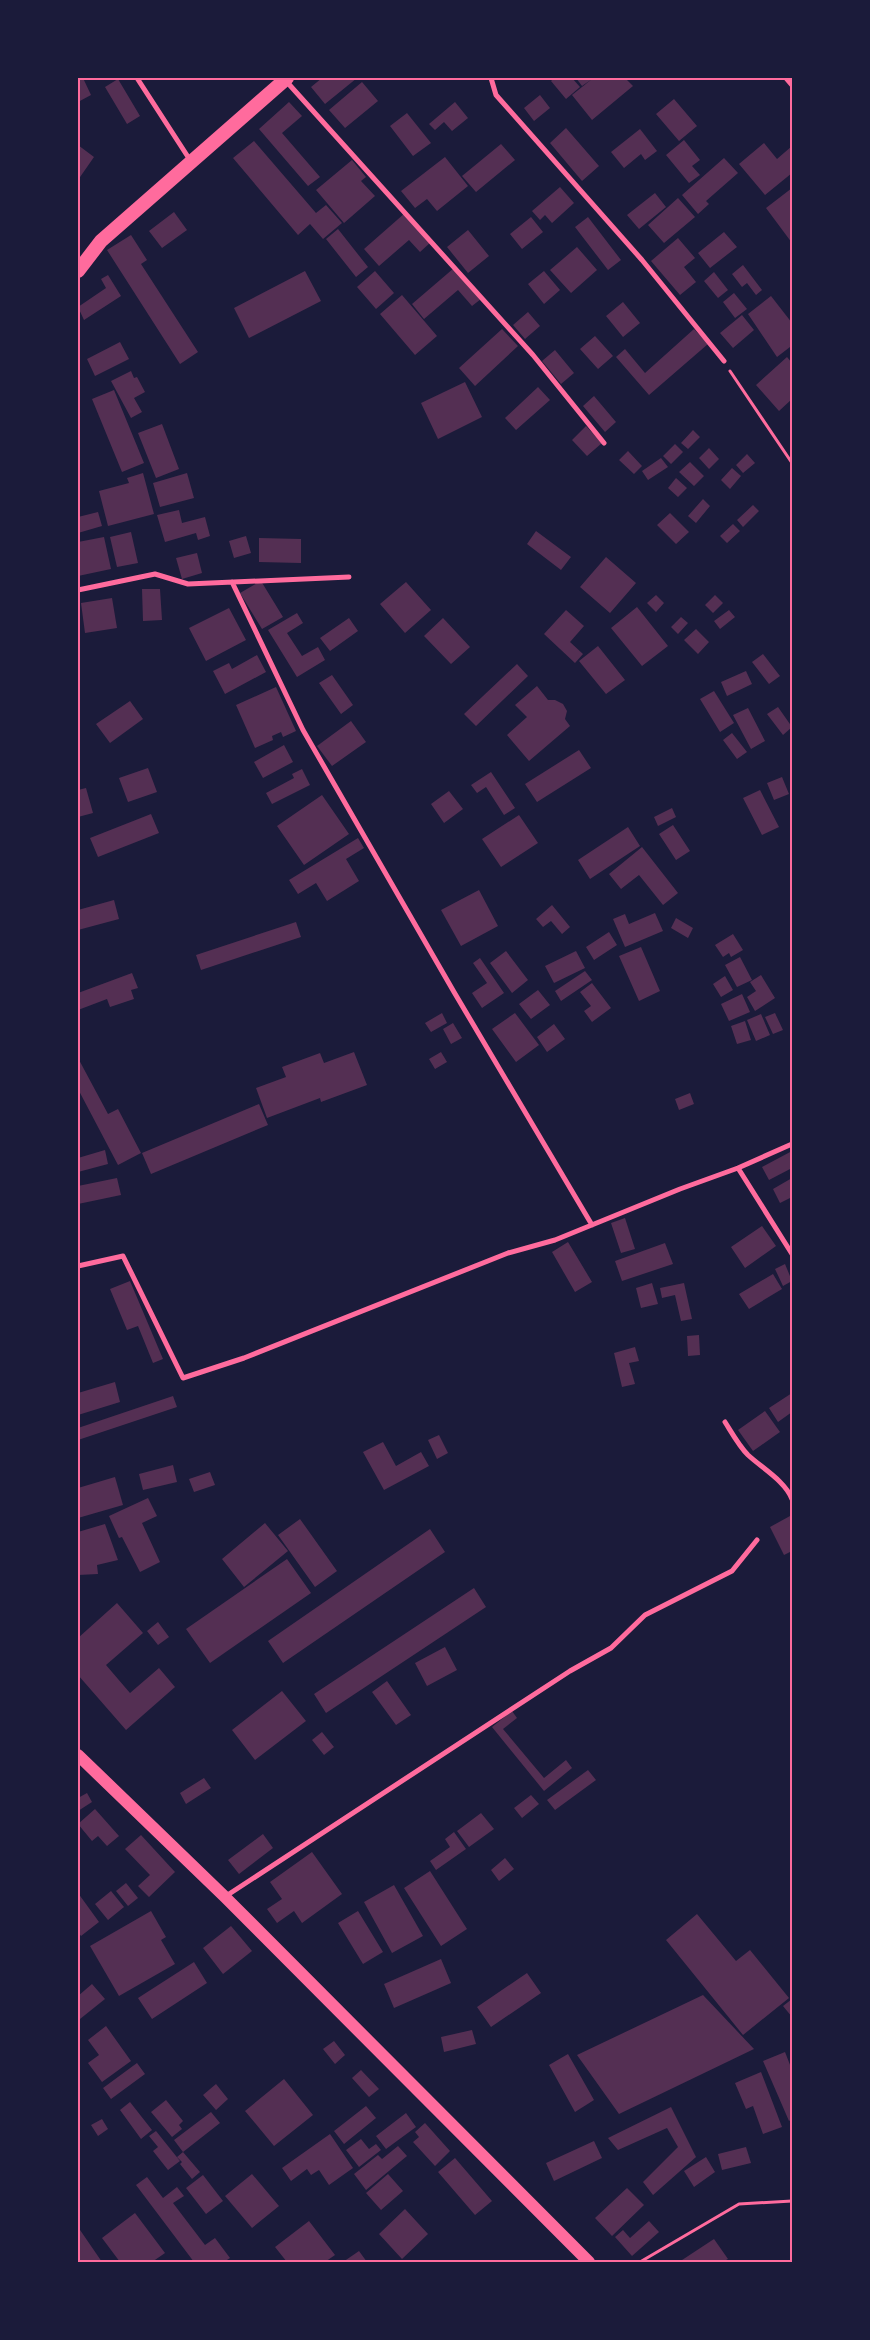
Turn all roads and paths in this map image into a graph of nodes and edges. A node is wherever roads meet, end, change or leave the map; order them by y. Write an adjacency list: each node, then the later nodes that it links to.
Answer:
1 (137, 78): 6 (street)
2 (286, 78): 6 (highway); 9 (street)
3 (491, 78): 8 (street)
4 (786, 78): 5 (street)
5 (792, 85)
6 (192, 162): 7 (highway)
7 (78, 271)
8 (724, 361): 10 (path)
9 (604, 443)
10 (792, 464)
11 (349, 576): 12 (street)
12 (232, 582): 13 (street); 16 (street)
13 (78, 590)
14 (792, 1144): 15 (street)
15 (738, 1168): 16 (street); 17 (street)
16 (592, 1225): 18 (street)
17 (792, 1254)
18 (78, 1266)
19 (725, 1422): 20 (street)
20 (792, 1499)
21 (757, 1540): 23 (street)
22 (78, 1755): 23 (main road)
23 (226, 1897): 25 (main road)
24 (792, 2201): 26 (path)
25 (589, 2262)
26 (640, 2262)

